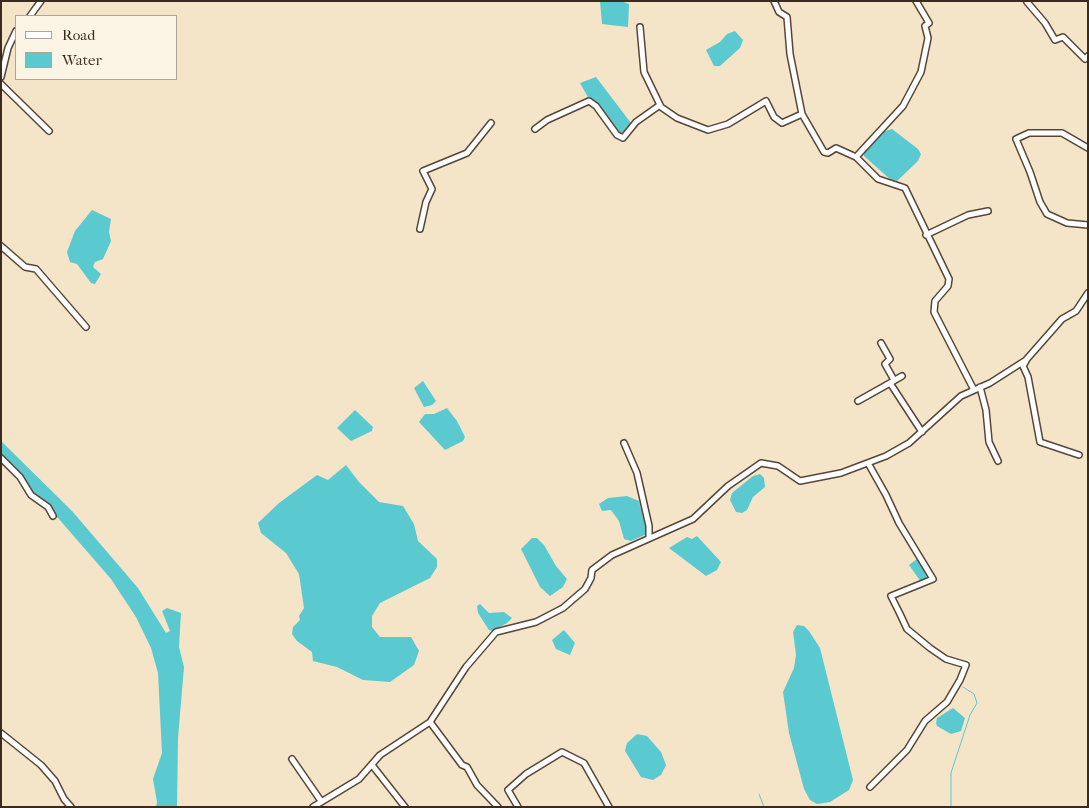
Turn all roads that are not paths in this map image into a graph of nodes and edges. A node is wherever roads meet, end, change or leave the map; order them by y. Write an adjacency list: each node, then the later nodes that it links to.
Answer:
1 (41, 1): 5 (street)
2 (774, 1): 12 (street)
3 (916, 1): 17 (street)
4 (1028, 2): 8 (street)
5 (31, 15)
6 (640, 27): 11 (street)
7 (15, 33): 9 (street)
8 (1088, 56)
9 (1, 78)
10 (1, 84): 15 (street)
11 (660, 105): 12 (street); 14 (street)
12 (802, 114): 17 (street)
13 (491, 123): 20 (street)
14 (535, 129)
15 (49, 131)
16 (1088, 148): 19 (street)
17 (856, 157): 21 (street)
18 (988, 211): 21 (street)
19 (1088, 225)
20 (420, 229)
21 (926, 235): 30 (street)
22 (1, 246): 24 (street)
23 (1088, 293): 26 (street)
24 (86, 327)
25 (881, 343): 28 (street)
26 (1026, 360): 29 (street); 34 (street)
27 (902, 376): 28 (street)
28 (892, 382): 31 (street); 32 (street)
29 (980, 387): 30 (street); 36 (street)
30 (974, 390): 32 (street)
31 (858, 401)
32 (922, 432): 37 (street)
33 (624, 443): 39 (street)
34 (1079, 455)
35 (1, 458): 38 (street)
36 (998, 461)
37 (868, 463): 39 (street); 44 (street)
38 (53, 516)
39 (649, 537): 40 (street)
40 (430, 722): 43 (street); 49 (street)
41 (1, 733): 46 (street)
42 (292, 760): 45 (street)
43 (372, 765): 45 (street); 48 (street)
44 (870, 787)
45 (321, 801): 47 (street)
46 (71, 807)
47 (313, 807)
48 (405, 807)
49 (498, 807)
50 (518, 807): 51 (street)
51 (609, 807)

